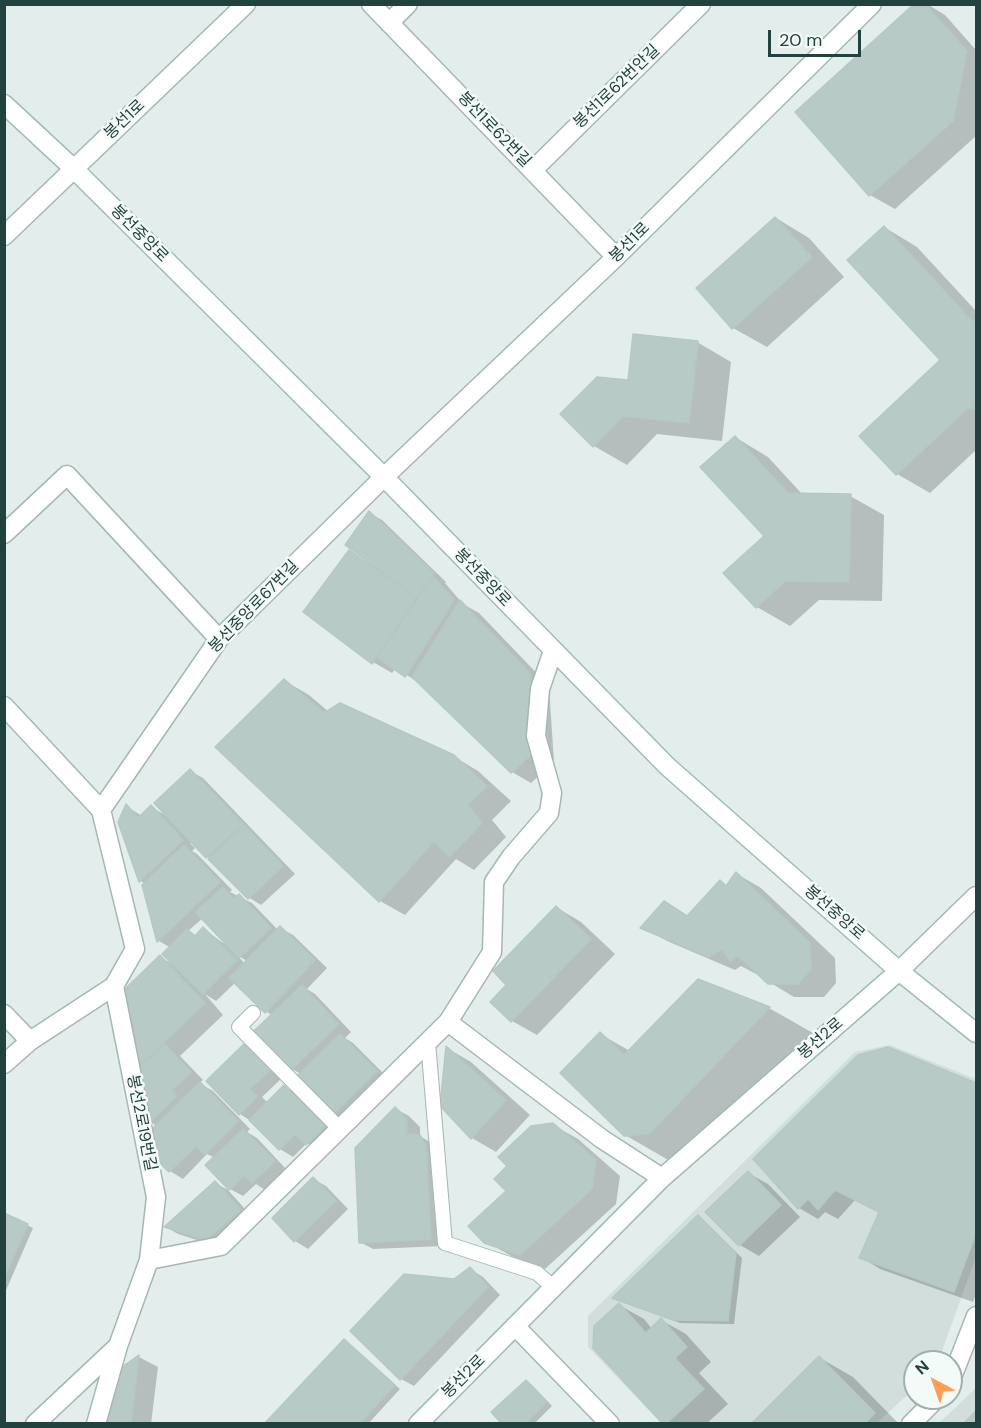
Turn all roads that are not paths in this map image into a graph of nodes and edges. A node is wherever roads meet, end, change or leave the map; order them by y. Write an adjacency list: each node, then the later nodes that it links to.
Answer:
1 (246, 4): 8 (street, 봉선1로)
2 (370, 4): 6 (street, 봉선1로62번길)
3 (408, 4): 6 (street)
4 (701, 4): 9 (street, 봉선1로62번안길)
5 (872, 4): 11 (street, 봉선1로)
6 (389, 23): 9 (street, 봉선1로62번길)
7 (4, 104): 8 (street, 봉선중앙로)
8 (74, 169): 10 (street, 봉선1로); 12 (street, 봉선중앙로)
9 (533, 170): 11 (street, 봉선1로62번길)
10 (4, 236)
11 (616, 257): 12 (street, 봉선1로)
12 (384, 477): 14 (street, 봉선중앙로67번길); 15 (street, 봉선중앙로)
13 (4, 534): 14 (street)
14 (219, 639): 17 (street, 봉선중앙로67번길)
15 (553, 651): 19 (street, 봉선중앙로); 23 (street)
16 (4, 706): 17 (street)
17 (101, 810): 20 (street)
18 (976, 896): 19 (street, 봉선2로)
19 (900, 971): 24 (street, 봉선중앙로); 29 (street, 봉선2로)
20 (114, 986): 25 (street); 30 (street, 봉선2로19번길)
21 (253, 1013): 28 (lane)
22 (4, 1014): 25 (street)
23 (448, 1022): 26 (street); 29 (street)
24 (976, 1033)
25 (30, 1041): 27 (street)
26 (428, 1042): 28 (street); 31 (lane)
27 (4, 1064)
28 (340, 1129): 30 (street)
29 (662, 1178): 31 (street, 봉선2로)
30 (149, 1260): 34 (street, 봉선2로19번길)
31 (553, 1287): 33 (street, 봉선2로)
32 (976, 1316): 35 (street)
33 (515, 1326): 37 (street); 40 (street, 봉선2로)
34 (118, 1346): 38 (street); 39 (street, 봉선2로19번길)
35 (963, 1350)
36 (925, 1410): 41 (street)
37 (601, 1421)
38 (35, 1424)
39 (96, 1424)
40 (418, 1424)
41 (911, 1424)

